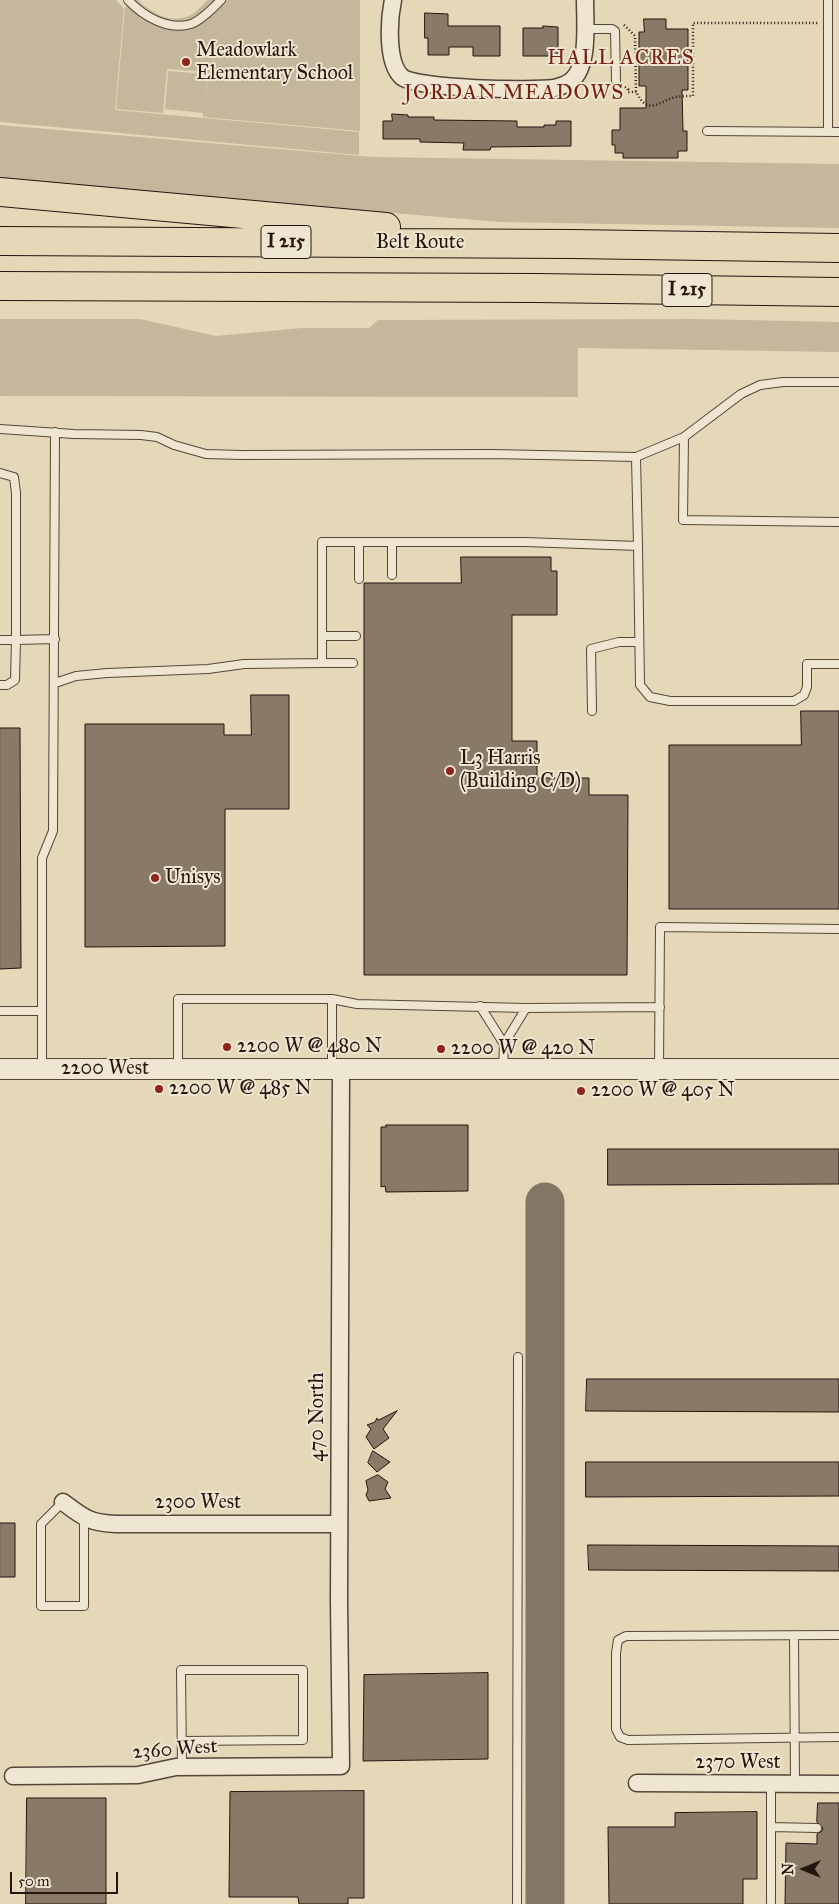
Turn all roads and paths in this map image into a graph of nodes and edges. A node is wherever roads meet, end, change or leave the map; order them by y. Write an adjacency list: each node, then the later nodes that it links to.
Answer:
1 (128, 0): 2 (lane)
2 (222, 0)
3 (393, 0): 8 (street)
4 (585, 0): 8 (street)
5 (828, 0): 7 (lane)
6 (620, 20): 11 (path)
7 (828, 23): 11 (path); 13 (lane)
8 (584, 29): 9 (lane)
9 (616, 81)
10 (628, 89): 11 (path)
11 (637, 92)
12 (707, 131): 13 (lane)
13 (828, 132): 14 (lane)
14 (839, 132)
15 (0, 192): 17 (highway)
16 (0, 241): 17 (highway, Belt Route / I 215)
17 (572, 244): 18 (highway, Belt Route / I 215)
18 (839, 248)
19 (0, 286): 20 (highway, I 215)
20 (536, 288): 21 (highway, I 215); 22 (highway)
21 (839, 292)
22 (0, 305)
23 (839, 382): 26 (lane)
24 (0, 429): 25 (lane)
25 (55, 432): 27 (lane); 37 (lane)
26 (684, 436): 27 (lane); 29 (lane)
27 (636, 456): 32 (lane)
28 (0, 472): 39 (lane)
29 (839, 522)
30 (392, 542): 31 (lane); 32 (lane); 33 (lane)
31 (359, 543): 34 (lane); 35 (lane)
32 (638, 546): 40 (lane)
33 (392, 575)
34 (359, 579)
35 (322, 636): 36 (lane); 41 (lane)
36 (356, 636)
37 (55, 639): 39 (lane); 44 (lane)
38 (0, 640): 39 (lane)
39 (16, 640): 45 (lane)
40 (640, 642): 43 (lane); 46 (lane)
41 (322, 663): 42 (lane); 44 (lane)
42 (353, 663)
43 (839, 664)
44 (55, 683): 53 (lane)
45 (0, 685)
46 (592, 711)
47 (839, 929): 50 (lane)
48 (332, 999): 49 (lane); 57 (lane); 58 (lane)
49 (480, 1006): 51 (lane); 54 (lane)
50 (660, 1007): 51 (lane); 60 (lane)
51 (526, 1008): 54 (lane)
52 (0, 1011): 53 (lane)
53 (42, 1011): 56 (lane)
54 (504, 1044): 59 (lane)
55 (0, 1069): 56 (street, 2200 West)
56 (42, 1069): 57 (street, 2200 West)
57 (178, 1069): 58 (street, 2200 West)
58 (336, 1069): 59 (street, 2200 West); 65 (street, 470 North)
59 (503, 1069): 60 (street, 2200 West)
60 (659, 1069): 61 (street, 2200 West)
61 (839, 1069)
62 (518, 1357): 81 (lane)
63 (63, 1502): 64 (street, 2300 West); 64 (lane)
64 (84, 1518): 65 (street, 2300 West)
65 (339, 1524): 71 (street, 470 North)
66 (794, 1636): 67 (lane); 68 (lane); 68 (lane)
67 (839, 1636)
68 (795, 1737): 69 (lane); 76 (lane)
69 (839, 1737)
70 (182, 1741): 70 (lane); 72 (lane)
71 (341, 1766): 72 (street, 2360 West)
72 (182, 1767): 73 (street, 2360 West)
73 (13, 1776)
74 (637, 1783): 75 (street, 2370 West)
75 (771, 1784): 76 (street, 2370 West); 78 (lane)
76 (795, 1784): 77 (street, 2370 West)
77 (839, 1784)
78 (771, 1827): 79 (lane); 80 (lane)
79 (817, 1828)
80 (771, 1902)
81 (517, 1904)

